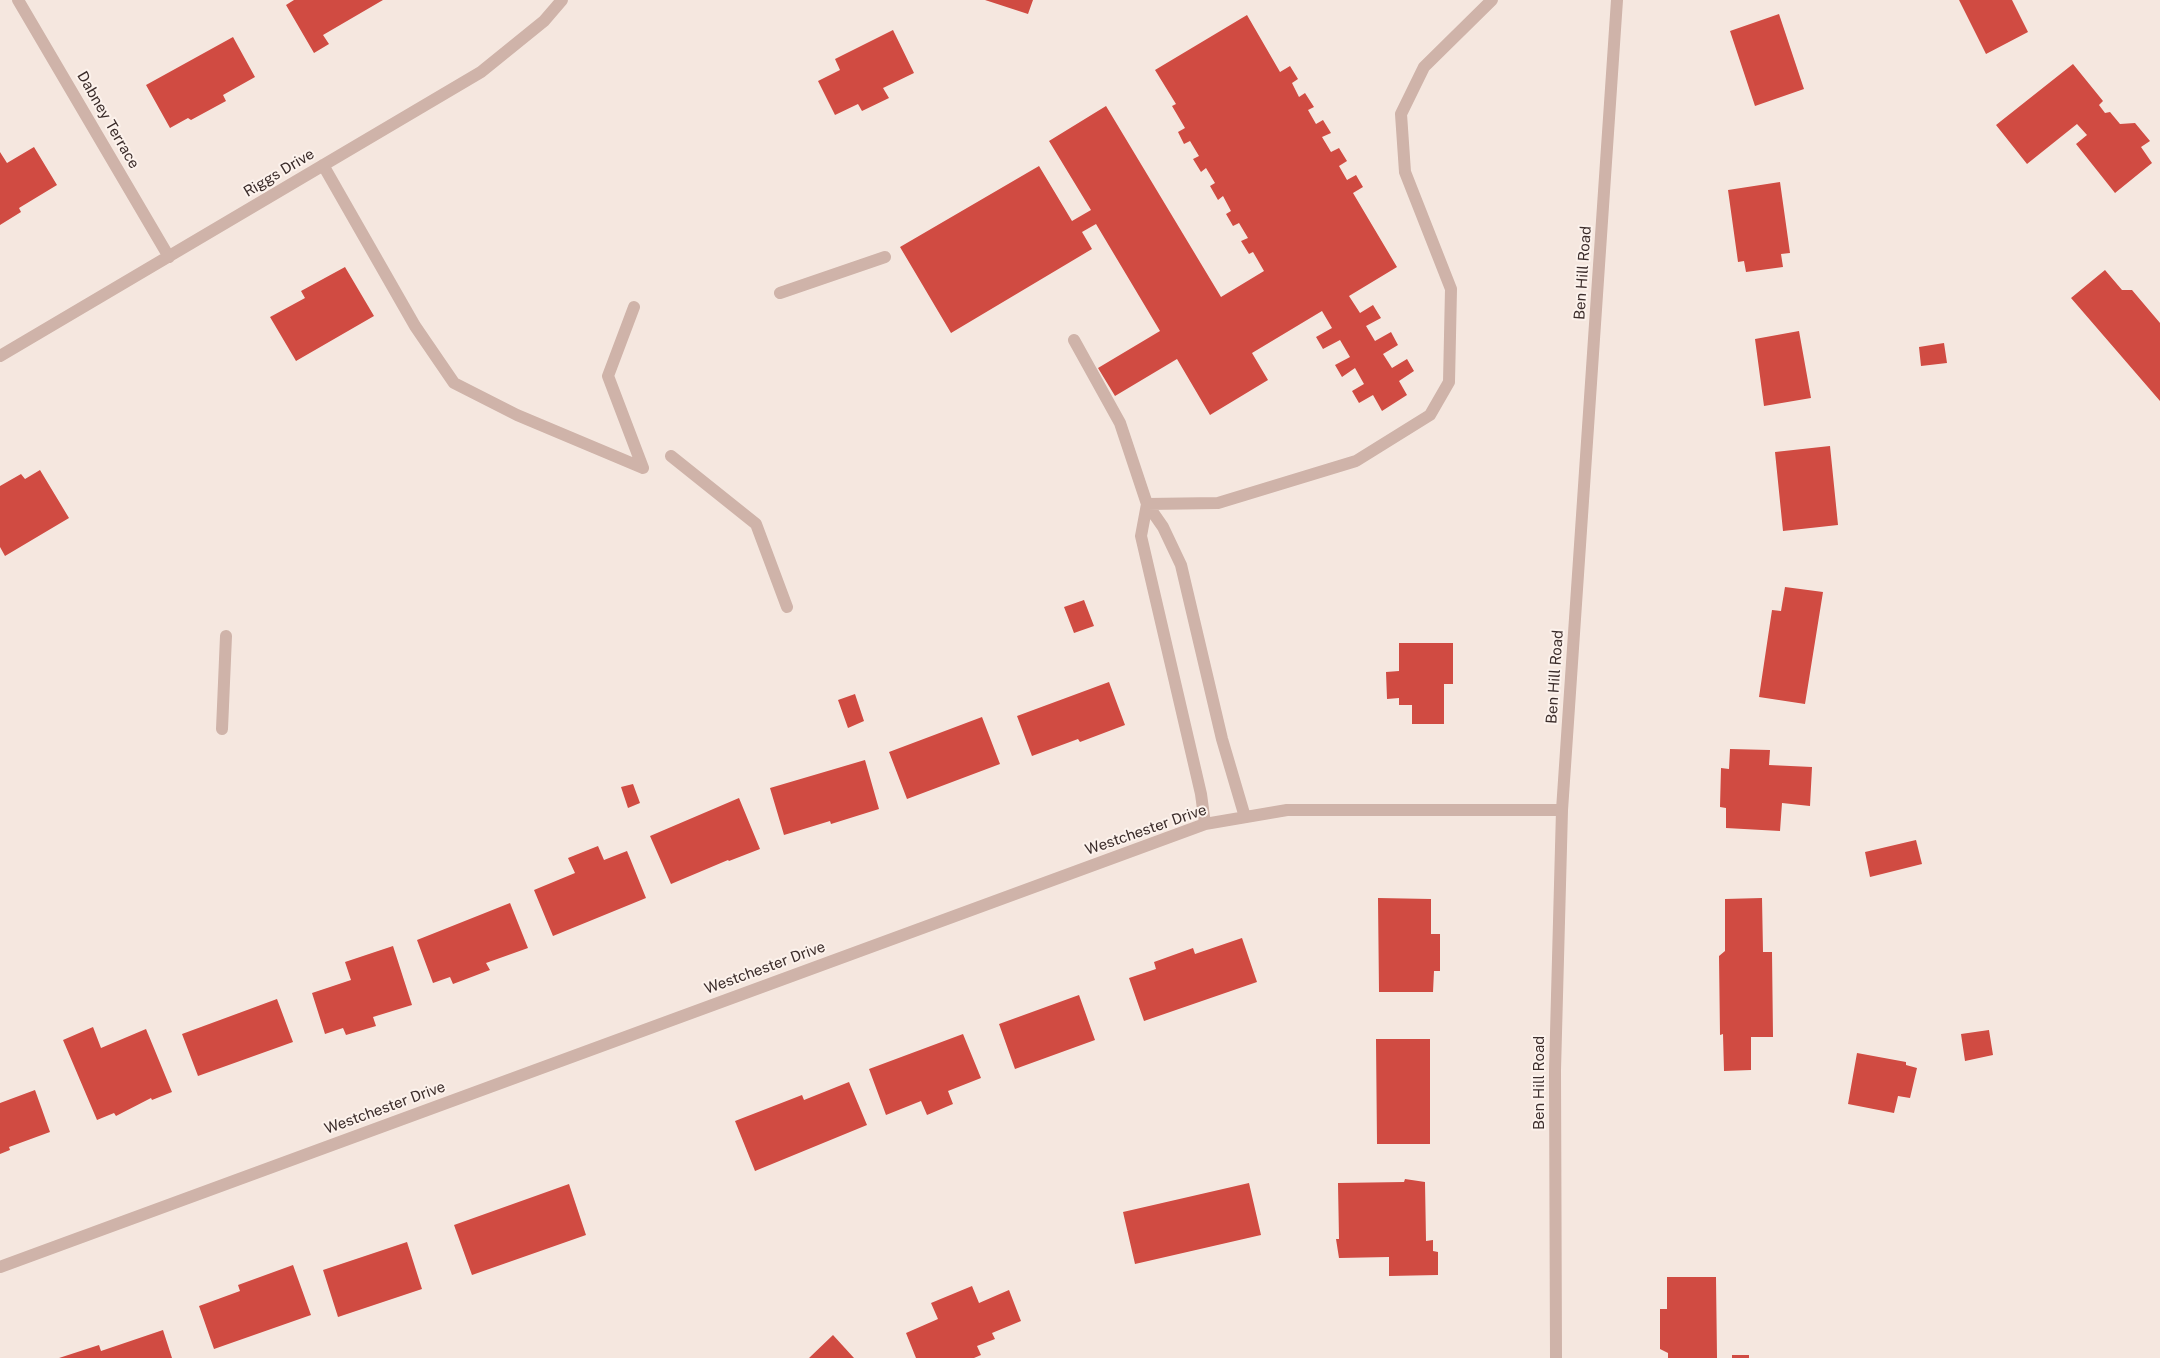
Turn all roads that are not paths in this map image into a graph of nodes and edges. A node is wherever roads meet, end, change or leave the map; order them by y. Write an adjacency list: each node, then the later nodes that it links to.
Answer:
1 (18, 0): 6 (street, Dabney Terrace)
2 (562, 0): 5 (street, Riggs Drive)
3 (1492, 0): 13 (street)
4 (1617, 0): 17 (street, Ben Hill Road)
5 (324, 165): 6 (street, Riggs Drive); 9 (street)
6 (169, 256): 11 (street, Riggs Drive)
7 (885, 257): 8 (street)
8 (780, 293)
9 (634, 307)
10 (1074, 340): 13 (street)
11 (0, 356)
12 (671, 456): 14 (street)
13 (1147, 504): 18 (street); 19 (street)
14 (787, 607)
15 (226, 636): 16 (street)
16 (222, 729)
17 (1562, 810): 18 (street, Westchester Drive); 21 (street, Ben Hill Road)
18 (1245, 817): 19 (street, Westchester Drive)
19 (1205, 824): 20 (street, Westchester Drive)
20 (0, 1267)
21 (1556, 1358)

